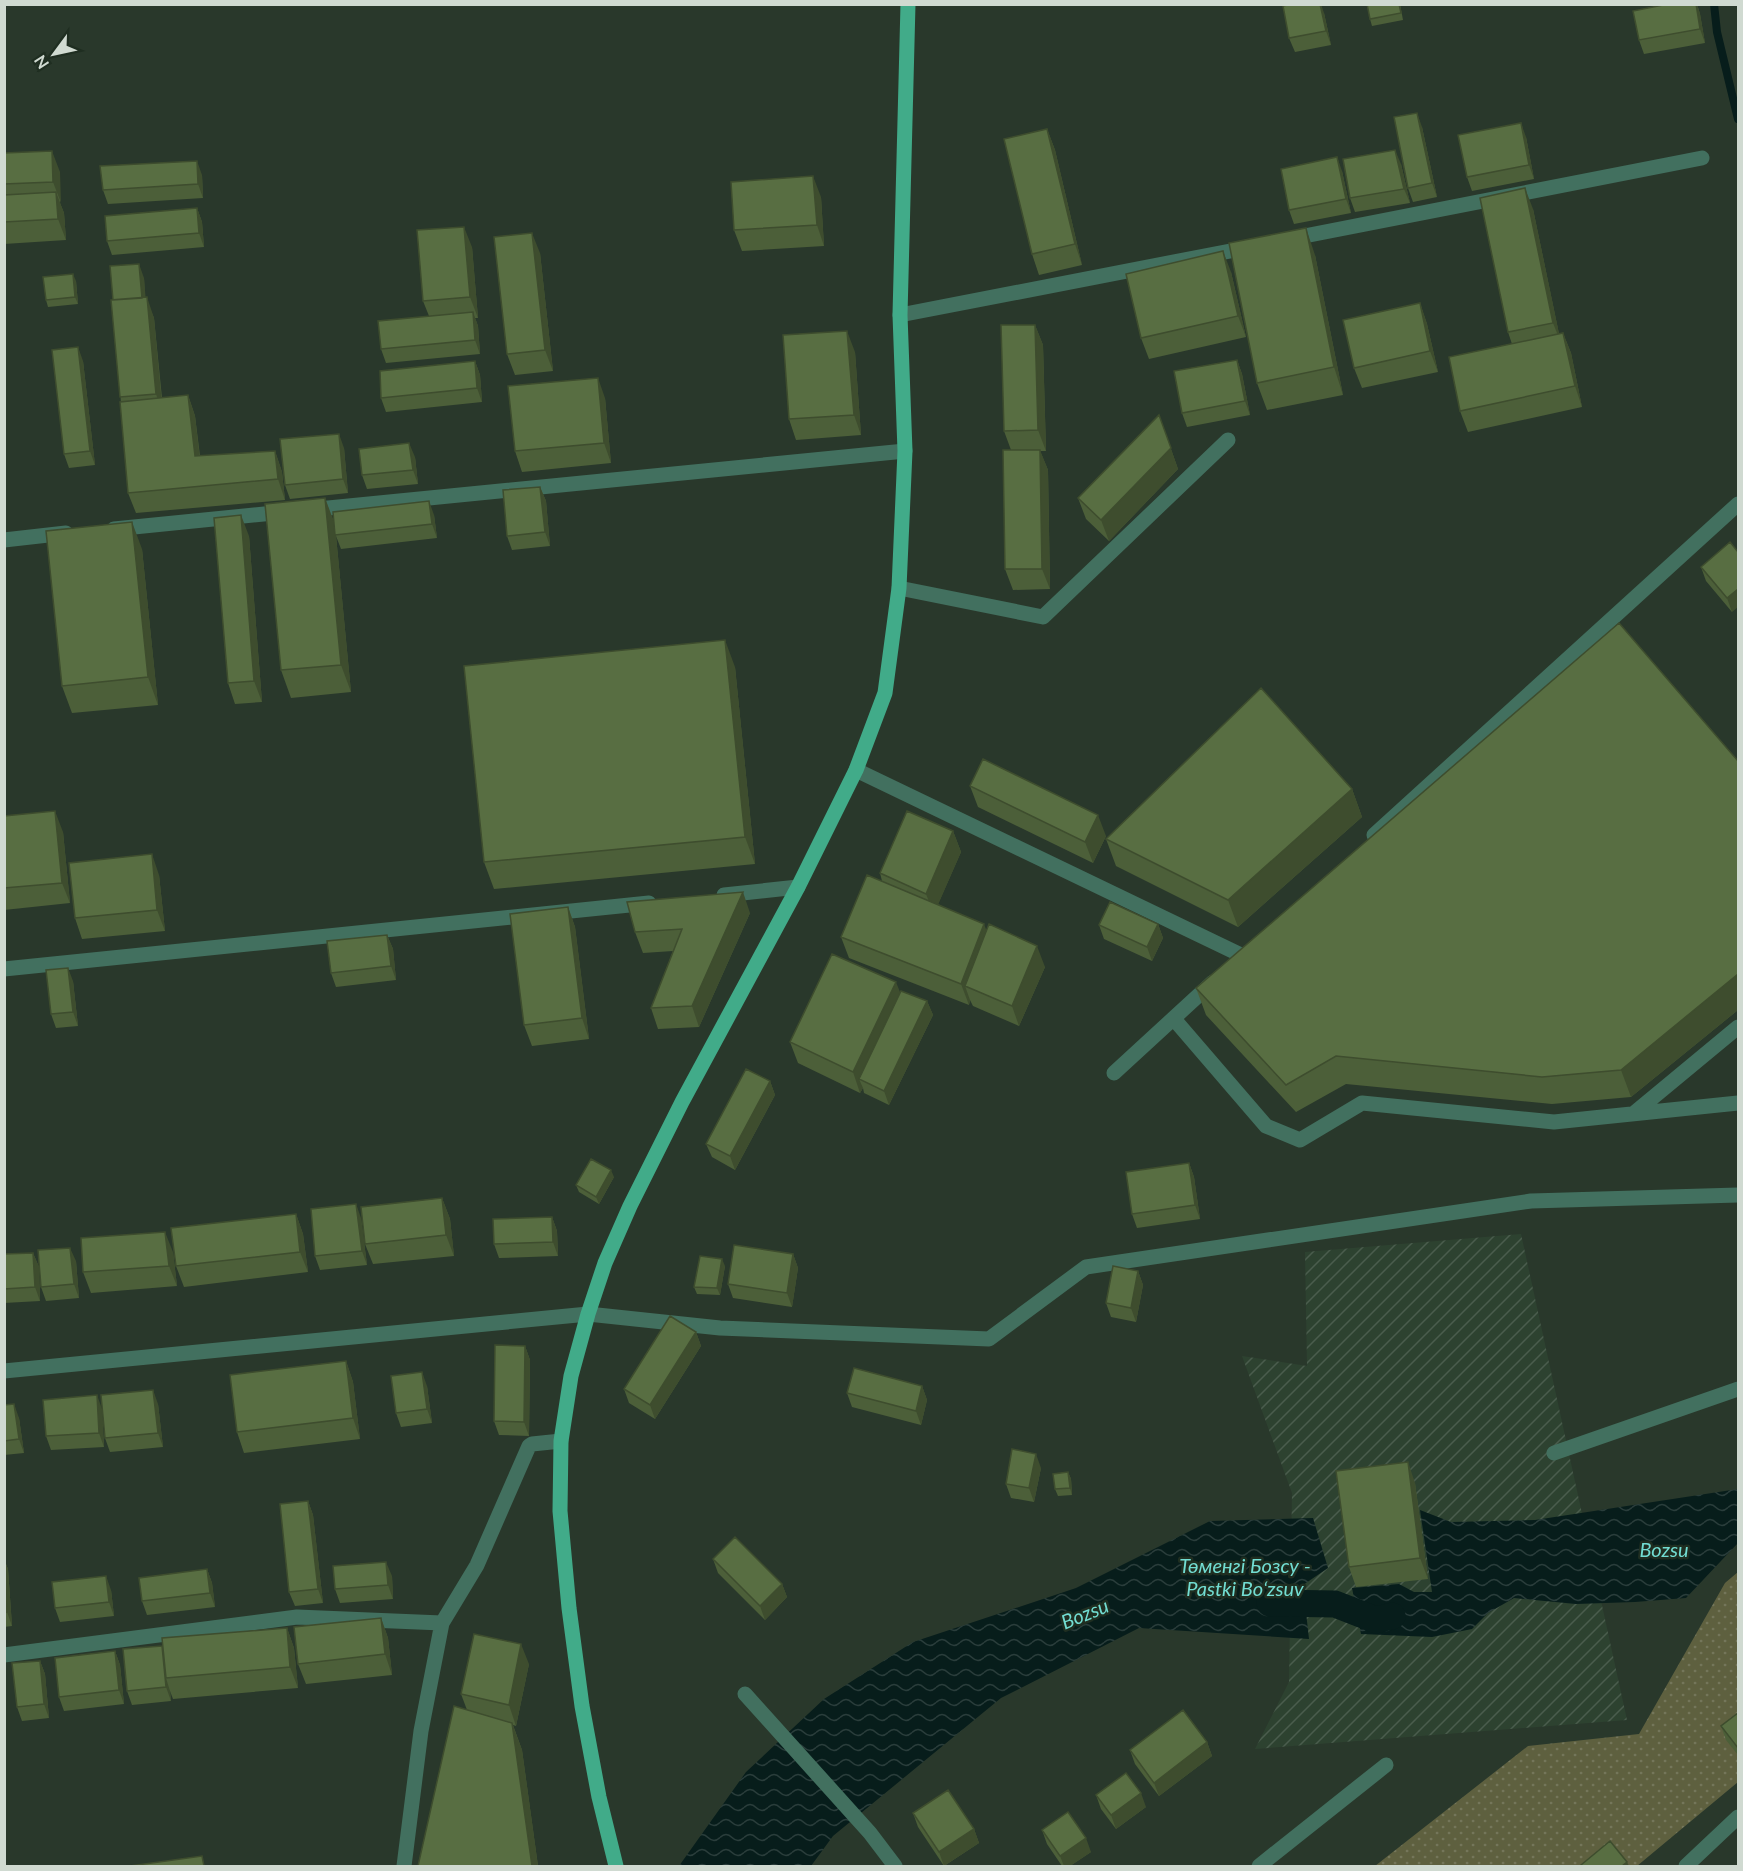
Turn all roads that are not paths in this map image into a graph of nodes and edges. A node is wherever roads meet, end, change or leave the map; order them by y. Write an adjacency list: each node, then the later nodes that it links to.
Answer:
1 (908, 4): 3 (main road)
2 (1702, 158): 3 (street)
3 (900, 315): 5 (main road)
4 (1228, 440): 10 (street)
5 (905, 451): 7 (street); 10 (main road)
6 (1738, 504): 12 (street)
7 (99, 530)
8 (76, 532): 9 (street)
9 (4, 540)
10 (899, 588): 11 (main road)
11 (856, 770): 13 (main road); 17 (street)
12 (1366, 842)
13 (798, 887): 14 (street); 23 (main road)
14 (703, 897)
15 (668, 901): 16 (street)
16 (4, 969)
17 (1174, 1019): 19 (street); 21 (street)
18 (1738, 1027): 21 (street)
19 (1113, 1073)
20 (1738, 1103): 21 (street)
21 (1633, 1114)
22 (1738, 1195): 23 (street)
23 (588, 1314): 24 (street); 26 (main road)
24 (4, 1371)
25 (1738, 1389): 27 (street)
26 (561, 1441): 28 (street); 34 (main road)
27 (1554, 1453)
28 (442, 1623): 29 (street); 33 (street)
29 (4, 1655)
30 (745, 1694): 35 (street)
31 (1386, 1765): 36 (street)
32 (1738, 1817): 37 (street)
33 (404, 1866)
34 (616, 1866)
35 (895, 1866)
36 (1259, 1866)
37 (1686, 1866)

